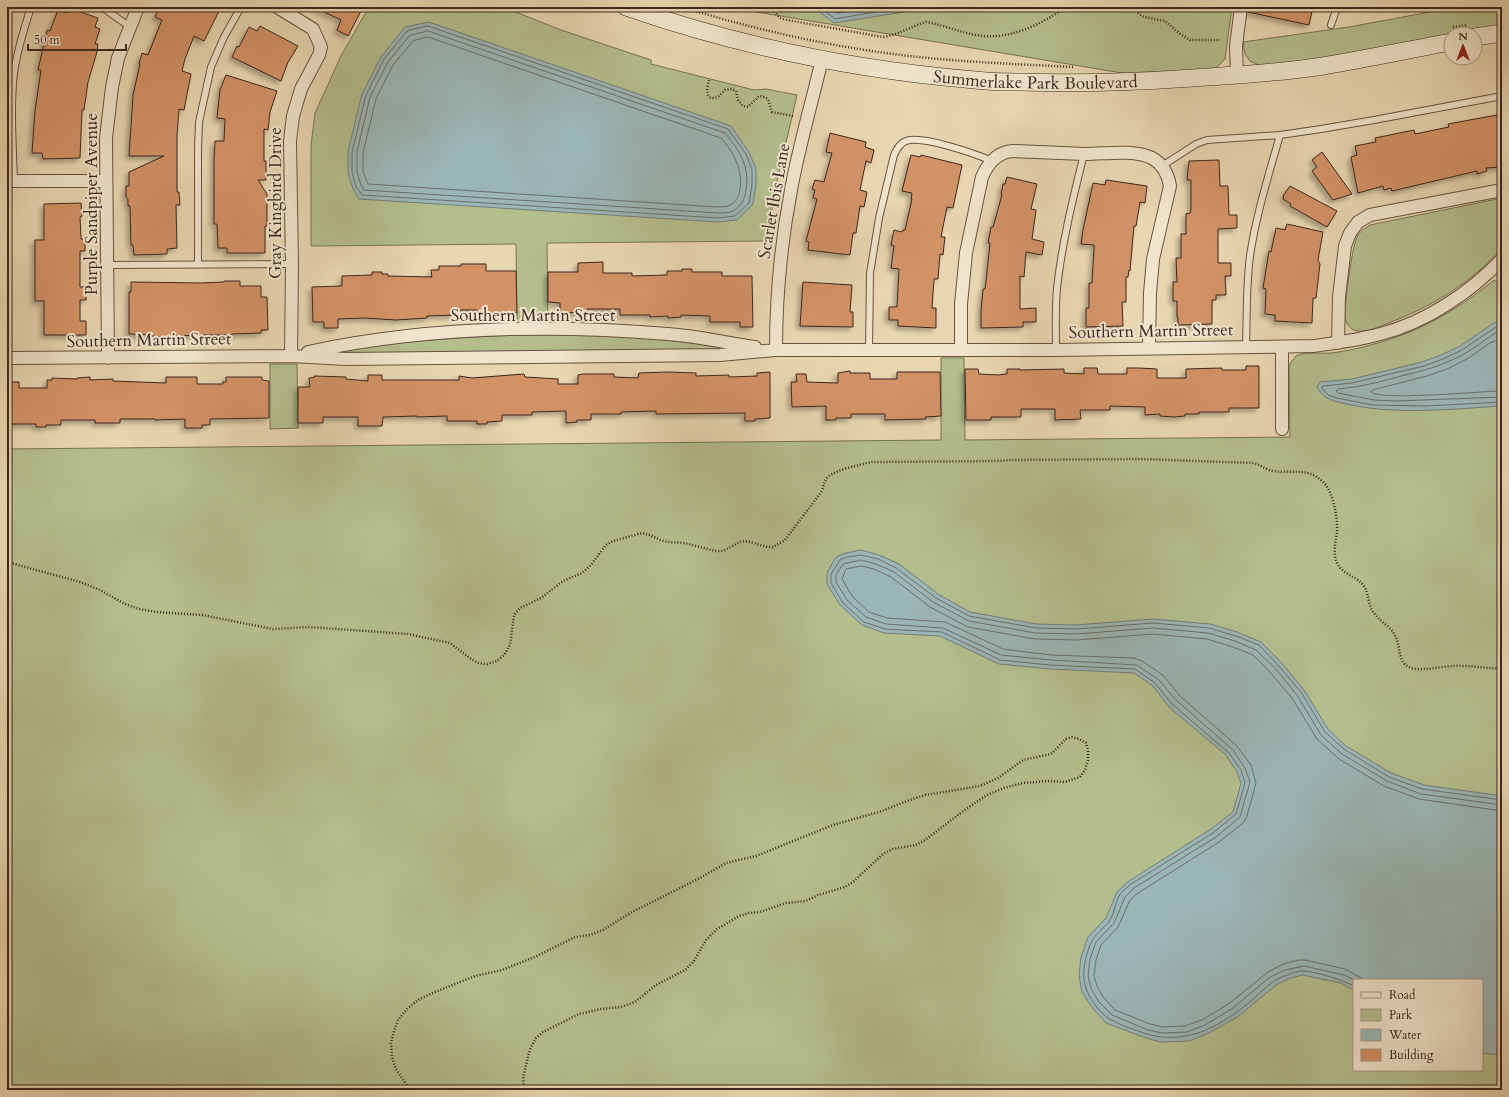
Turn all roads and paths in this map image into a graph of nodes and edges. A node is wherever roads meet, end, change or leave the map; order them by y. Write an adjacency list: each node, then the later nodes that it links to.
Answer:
1 (31, 7): 30 (lane)
2 (102, 7): 15 (lane)
3 (138, 7): 15 (street, Purple Sandpiper Avenue)
4 (241, 7): 36 (lane)
5 (277, 7): 34 (street, Gray Kingbird Drive)
6 (626, 7): 13 (main road, Summerlake Park Boulevard)
7 (682, 7): 21 (path)
8 (770, 7): 9 (path)
9 (1066, 7)
10 (1136, 7): 19 (path)
11 (1241, 7): 22 (street)
12 (1337, 7): 14 (lane)
13 (658, 12): 20 (main road, Summerlake Park Boulevard)
14 (1331, 26)
15 (130, 27): 31 (street, Purple Sandpiper Avenue)
16 (1483, 32): 17 (main road)
17 (1502, 33)
18 (1443, 37): 22 (main road, Summerlake Park Boulevard)
19 (1220, 40)
20 (822, 59): 22 (main road, Summerlake Park Boulevard); 41 (street, Scarlet Ibis Lane)
21 (1074, 67)
22 (1237, 75)
23 (709, 80): 25 (path)
24 (1502, 96): 26 (lane)
25 (793, 116)
26 (1280, 135): 29 (lane); 38 (lane)
27 (1084, 154): 28 (street); 29 (street); 44 (lane)
28 (992, 161): 42 (lane); 43 (street)
29 (1162, 166): 40 (street)
30 (10, 181): 31 (street)
31 (106, 181): 35 (street, Purple Sandpiper Avenue)
32 (1502, 190): 37 (street)
33 (1502, 259): 37 (street, Southern Martin Street)
34 (292, 264): 36 (lane); 45 (street, Gray Kingbird Drive)
35 (107, 265): 36 (lane); 47 (street, Purple Sandpiper Avenue)
36 (198, 265)
37 (1338, 343): 39 (street, Southern Martin Street)
38 (1246, 347): 39 (street, Southern Martin Street); 40 (street, Southern Martin Street)
39 (1282, 347): 48 (street)
40 (1149, 348): 44 (street, Southern Martin Street)
41 (776, 350): 42 (street, Southern Martin Street); 45 (street, Southern Martin Street); 45 (street, Southern Martin Street)
42 (869, 350): 43 (street, Southern Martin Street)
43 (961, 350): 44 (street, Southern Martin Street)
44 (1056, 350)
45 (291, 356): 47 (street, Southern Martin Street)
46 (7, 358): 47 (street, Southern Martin Street)
47 (108, 358)
48 (1282, 429)
49 (7, 562): 50 (path)
50 (1502, 668)
51 (524, 1089): 52 (path); 53 (path)
52 (410, 1090)
53 (514, 1090)

